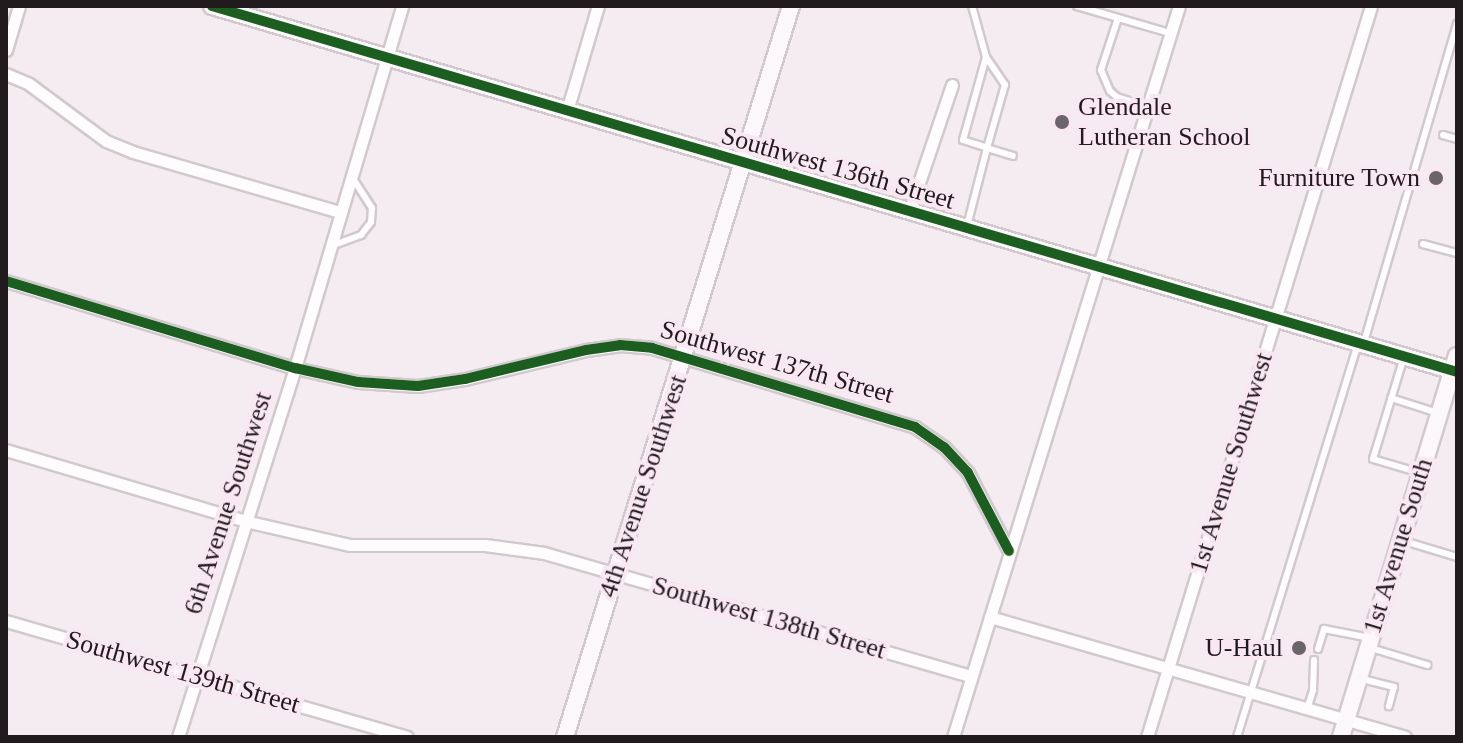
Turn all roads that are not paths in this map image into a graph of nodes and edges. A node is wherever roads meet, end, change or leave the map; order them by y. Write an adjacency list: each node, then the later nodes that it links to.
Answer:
1 (19, 6): 14 (street)
2 (212, 6): 15 (street, Southwest 136th Street)
3 (402, 6): 15 (street, 6th Avenue Southwest)
4 (598, 6): 20 (street)
5 (791, 6): 25 (street, 4th Avenue Southwest)
6 (982, 6): 10 (lane)
7 (1077, 6): 11 (lane)
8 (1179, 6): 13 (street)
9 (1371, 6): 35 (street, 1st Avenue Southwest)
10 (973, 10): 16 (lane)
11 (1118, 18): 13 (lane); 19 (lane)
12 (1457, 23): 36 (lane)
13 (1170, 33): 19 (street)
14 (6, 50)
15 (386, 57): 20 (street, Southwest 136th Street); 26 (street, 6th Avenue Southwest)
16 (986, 57): 23 (lane); 23 (lane)
17 (6, 74): 27 (street)
18 (952, 85): 28 (street)
19 (1147, 107): 33 (street)
20 (567, 111): 25 (street, Southwest 136th Street)
21 (1443, 135): 22 (lane)
22 (1457, 139)
23 (987, 148): 24 (lane); 29 (lane)
24 (1013, 156)
25 (743, 164): 28 (street, Southwest 136th Street); 38 (street, 4th Avenue Southwest)
26 (351, 176): 27 (street, 6th Avenue Southwest); 31 (lane)
27 (340, 212): 31 (street, 6th Avenue Southwest)
28 (909, 212): 29 (street, Southwest 136th Street)
29 (966, 229): 33 (street, Southwest 136th Street)
30 (1423, 244): 32 (lane)
31 (331, 246): 40 (street, 6th Avenue Southwest)
32 (1457, 253)
33 (1098, 268): 35 (street, Southwest 136th Street); 47 (street)
34 (6, 281): 40 (street, Southwest 137th Street)
35 (1276, 320): 36 (street, Southwest 136th Street); 56 (street, 1st Avenue Southwest)
36 (1361, 344): 37 (street, Southwest 136th Street); 60 (lane)
37 (1404, 356): 39 (street, Southwest 136th Street); 41 (lane)
38 (684, 358): 40 (street, Southwest 137th Street); 47 (street, Southwest 137th Street); 49 (street, 4th Avenue Southwest)
39 (1455, 366): 42 (street, 1st Avenue South)
40 (295, 368): 45 (street, 6th Avenue Southwest)
41 (1391, 398): 42 (lane); 44 (lane)
42 (1439, 413): 44 (street, 1st Avenue South)
43 (6, 450): 45 (street, Southwest 138th Street)
44 (1420, 474): 46 (street, 1st Avenue South)
45 (245, 521): 49 (street, Southwest 138th Street); 57 (street, 6th Avenue Southwest)
46 (1400, 540): 48 (lane); 52 (street, 1st Avenue South)
47 (1009, 551): 50 (street)
48 (1457, 557)
49 (615, 573): 58 (street, Southwest 138th Street); 67 (street, 4th Avenue Southwest)
50 (990, 617): 56 (street); 58 (street)
51 (6, 621): 57 (street, Southwest 139th Street)
52 (1369, 642): 53 (lane); 55 (lane); 59 (street, 1st Avenue South)
53 (1318, 649)
54 (1314, 660): 62 (lane)
55 (1427, 665)
56 (1167, 670): 60 (street); 69 (street, 1st Avenue Southwest)
57 (197, 675): 65 (street, 6th Avenue Southwest); 66 (street, Southwest 139th Street)
58 (971, 676): 68 (street)
59 (1359, 678): 61 (lane); 63 (street, 1st Avenue South)
60 (1251, 693): 62 (street); 70 (lane)
61 (1389, 706)
62 (1307, 709): 63 (street)
63 (1347, 720): 64 (street); 71 (street, 1st Avenue South)
64 (1381, 734): 72 (street)
65 (178, 737)
66 (407, 737)
67 (565, 737)
68 (953, 737)
69 (1147, 737)
70 (1237, 737)
71 (1341, 737)
72 (1405, 737)

